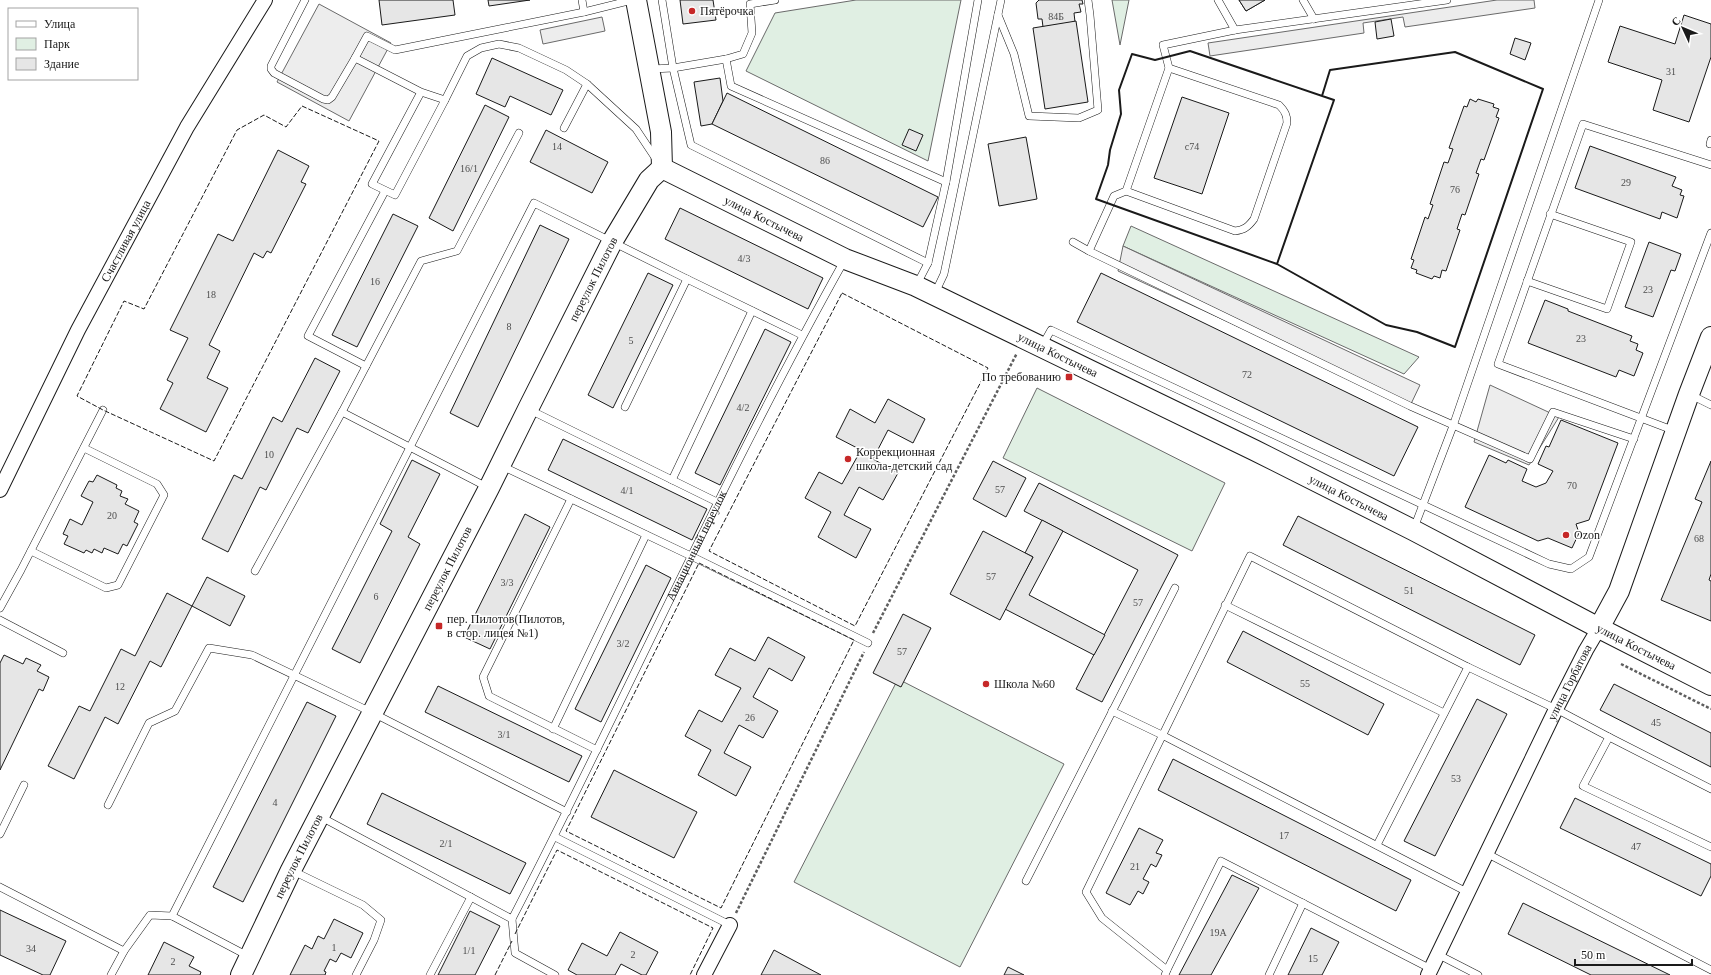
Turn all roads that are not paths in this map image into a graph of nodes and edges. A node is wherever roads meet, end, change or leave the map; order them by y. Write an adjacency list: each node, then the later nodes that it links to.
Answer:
1 (265, 0): 69 (street, Счастливая улица)
2 (305, 0): 21 (lane)
3 (582, 0): 17 (lane)
4 (632, 0): 17 (lane)
5 (636, 0): 25 (main road)
6 (662, 0): 23 (lane)
7 (775, 0): 22 (lane)
8 (978, 0): 35 (lane)
9 (1001, 0): 18 (lane)
10 (1088, 0): 18 (lane)
11 (1218, 0): 20 (lane)
12 (1303, 0): 19 (lane)
13 (1382, 0): 16 (lane)
14 (1447, 0): 16 (lane)
15 (1599, 0): 61 (lane)
16 (1387, 8): 19 (lane)
17 (584, 12): 21 (lane)
18 (998, 15): 48 (lane)
19 (1314, 19): 20 (lane)
20 (1235, 30): 24 (lane)
21 (355, 58): 27 (lane)
22 (726, 59): 23 (lane); 35 (lane)
23 (673, 68): 25 (lane); 44 (lane)
24 (1169, 68): 37 (lane); 37 (lane)
25 (649, 69): 34 (main road)
26 (587, 84): 28 (lane, улица Костычева); 29 (lane); 34 (lane, улица Костычева)
27 (421, 92): 28 (lane); 36 (lane)
28 (445, 100): 36 (lane, улица Костычева)
29 (564, 128)
30 (519, 133): 53 (lane)
31 (1711, 140): 32 (lane)
32 (1711, 144)
33 (1711, 165): 38 (lane)
34 (662, 168): 40 (main road, переулок Пилотов); 43 (main road, улица Костычева)
35 (946, 182): 44 (lane)
36 (385, 190): 53 (lane)
37 (1126, 191): 42 (lane)
38 (1550, 214): 46 (lane); 46 (lane)
39 (1711, 233): 60 (lane)
40 (612, 242): 45 (lane); 57 (main road, переулок Пилотов); 65 (lane)
41 (1073, 242): 42 (lane)
42 (1089, 251): 61 (lane)
43 (845, 259): 47 (main road, улица Костычева); 50 (lane, Авиационный переулок)
44 (928, 263): 47 (lane)
45 (687, 280): 49 (lane); 56 (lane)
46 (1528, 281): 60 (lane)
47 (916, 286): 48 (main road, улица Костычева)
48 (934, 295): 52 (main road, улица Костычева)
49 (752, 311): 50 (lane); 67 (lane)
50 (802, 335): 71 (lane, Авиационный переулок)
51 (1711, 337): 54 (main road, улица Горбатова)
52 (1033, 342): 72 (lane); 73 (main road, улица Костычева)
53 (366, 366): 59 (lane)
54 (1688, 394): 55 (lane); 62 (main road, улица Горбатова)
55 (1711, 405)
56 (625, 406)
57 (528, 409): 66 (main road, переулок Пилотов); 67 (lane)
58 (103, 410): 64 (lane)
59 (342, 412): 65 (lane); 77 (lane)
60 (1642, 418): 62 (lane); 63 (lane)
61 (1453, 426): 63 (lane); 72 (lane)
62 (1676, 432): 82 (main road, улица Горбатова)
63 (1634, 439): 72 (lane)
64 (84, 448): 75 (lane); 75 (lane)
65 (410, 448): 68 (lane); 86 (lane)
66 (500, 465): 68 (main road, переулок Пилотов); 70 (lane)
67 (672, 480): 71 (lane)
68 (489, 488): 90 (main road, переулок Пилотов)
69 (0, 490)
70 (571, 499): 74 (lane); 92 (lane)
71 (717, 502): 76 (lane, Авиационный переулок)
72 (1423, 505): 73 (lane)
73 (1413, 530): 82 (main road, улица Костычева)
74 (646, 534): 76 (lane); 92 (lane)
75 (31, 551): 80 (lane)
76 (691, 556): 83 (lane); 95 (lane, Авиационный переулок)
77 (255, 571)
78 (1175, 588): 89 (lane)
79 (1226, 605): 85 (lane); 91 (lane); 93 (lane)
80 (0, 608)
81 (0, 620): 84 (lane)
82 (1599, 628): 87 (main road, улица Костычева); 88 (street, улица Горбатова)
83 (868, 644)
84 (63, 653)
85 (1468, 667): 88 (lane); 91 (lane)
86 (293, 676): 90 (lane); 98 (lane); 112 (lane)
87 (1711, 685)
88 (1556, 709): 94 (lane); 105 (street, улица Горбатова)
89 (1112, 711): 93 (lane); 107 (lane)
90 (373, 713): 99 (lane); 100 (main road, переулок Пилотов)
91 (1444, 713): 103 (lane)
92 (553, 729): 95 (lane)
93 (1162, 735): 103 (lane); 119 (lane)
94 (1609, 737): 97 (lane); 104 (lane)
95 (597, 750): 99 (lane, Авиационный переулок)
96 (24, 785): 101 (lane)
97 (1711, 788)
98 (108, 805)
99 (567, 812): 102 (lane, Авиационный переулок)
100 (319, 816): 106 (main road, переулок Пилотов); 110 (lane)
101 (0, 834)
102 (554, 836): 113 (lane, Авиационный переулок); 114 (lane)
103 (1377, 845): 109 (lane)
104 (1711, 847)
105 (1486, 853): 109 (street, улица Горбатова); 118 (lane)
106 (291, 870): 117 (main road, переулок Пилотов); 123 (lane)
107 (1026, 881)
108 (0, 887): 115 (lane)
109 (1468, 892): 116 (street, улица Горбатова)
110 (471, 897): 113 (lane); 124 (lane)
111 (1303, 903): 119 (lane); 120 (lane); 127 (lane)
112 (172, 916): 115 (lane); 117 (lane)
113 (512, 919): 125 (lane)
114 (730, 925): 126 (street)
115 (124, 951): 121 (lane)
116 (1437, 954): 120 (street, улица Горбатова); 128 (lane)
117 (250, 957): 122 (main road, переулок Пилотов)
118 (1711, 970)
119 (1166, 972)
120 (1429, 972)
121 (111, 975)
122 (241, 975)
123 (356, 975)
124 (430, 975)
125 (555, 975)
126 (704, 975)
127 (1269, 975)
128 (1478, 975)

